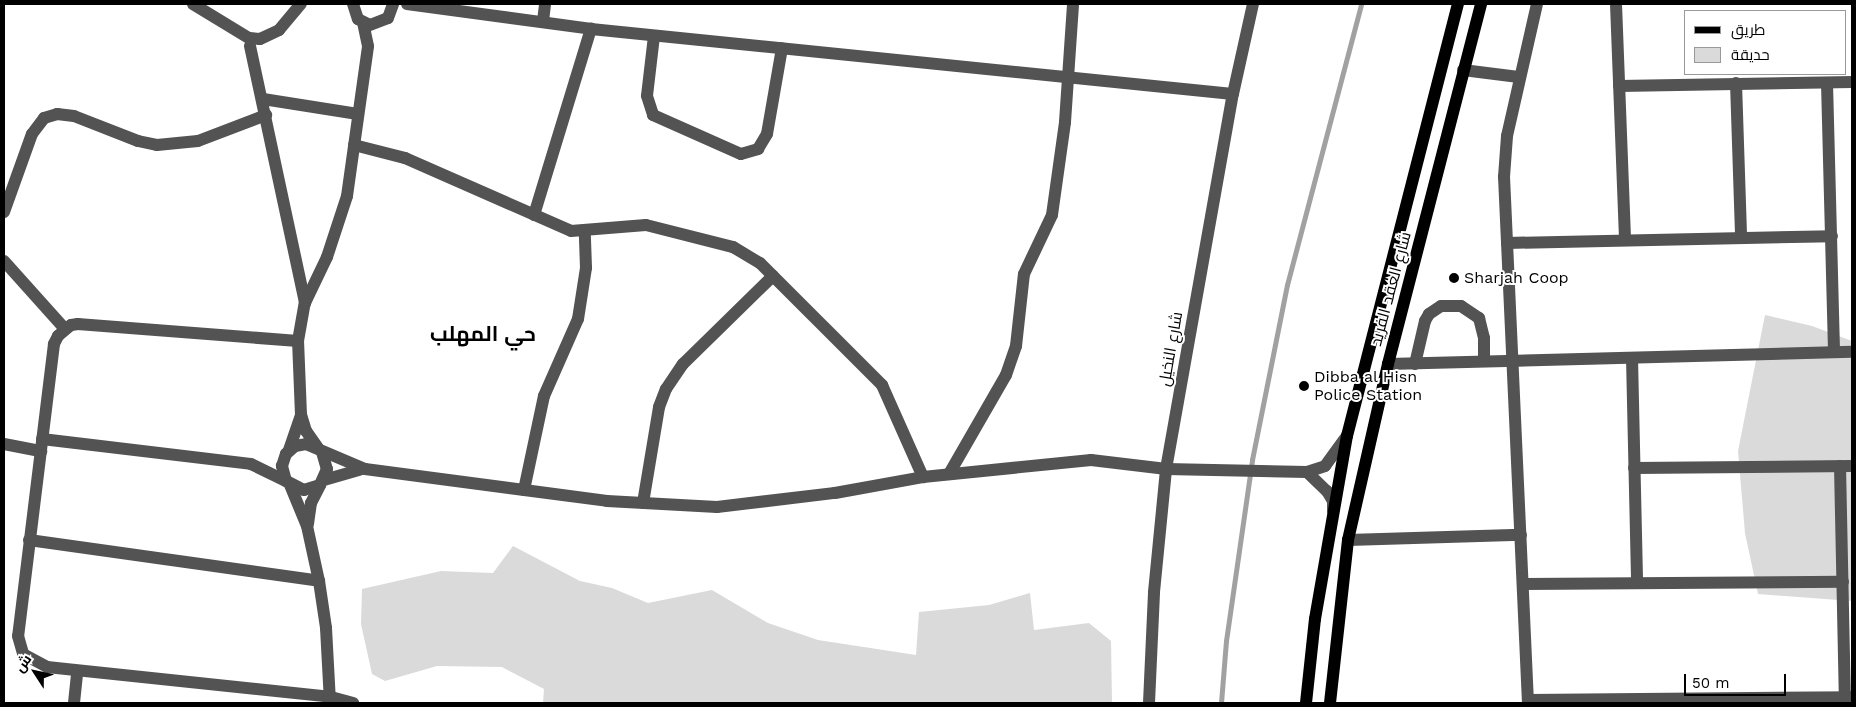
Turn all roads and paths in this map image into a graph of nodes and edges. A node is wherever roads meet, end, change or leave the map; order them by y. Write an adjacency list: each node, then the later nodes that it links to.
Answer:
1 (193, 4): 2 (street)
2 (301, 4)
3 (545, 4): 13 (street)
4 (1072, 4): 22 (street)
5 (1253, 4): 28 (street, شارع النخيل)
6 (1458, 4): 53 (main road, شارع العقد الفريد)
7 (1481, 4): 21 (main road, شارع العقد الفريد)
8 (1537, 4): 23 (street)
9 (1616, 4): 27 (street)
10 (350, 5): 15 (street)
11 (410, 5): 12 (street); 13 (street)
12 (392, 8): 14 (street)
13 (543, 21): 16 (street)
14 (383, 22): 15 (street); 19 (street)
15 (364, 23): 19 (street)
16 (591, 29): 17 (street); 34 (street)
17 (654, 36): 20 (street); 20 (street)
18 (250, 46): 29 (street)
19 (368, 46): 30 (street)
20 (782, 48): 22 (street)
21 (1463, 70): 23 (street); 50 (main road, شارع العقد الفريد)
22 (1068, 77): 28 (street); 64 (street)
23 (1519, 77): 39 (street)
24 (1852, 82): 26 (street)
25 (1736, 83): 26 (street); 27 (street); 37 (street)
26 (1827, 83): 36 (street)
27 (1619, 86): 38 (street)
28 (1233, 94): 62 (street, شارع النخيل)
29 (263, 99): 30 (street); 31 (street)
30 (358, 114): 32 (street)
31 (266, 115): 33 (street); 42 (street)
32 (354, 145): 34 (street); 42 (street)
33 (4, 212)
34 (534, 215): 35 (street)
35 (585, 231): 41 (street); 68 (street)
36 (1832, 236): 37 (street); 45 (street)
37 (1741, 238): 38 (street)
38 (1624, 240): 39 (street)
39 (1507, 243): 48 (street)
40 (4, 262): 43 (street)
41 (773, 276): 65 (street); 69 (street)
42 (305, 303): 44 (street)
43 (65, 329): 44 (street); 55 (street)
44 (298, 342): 52 (street)
45 (1834, 352): 46 (street); 47 (street)
46 (1852, 352)
47 (1632, 358): 48 (street); 60 (street)
48 (1513, 360): 49 (street); 72 (street)
49 (1484, 361): 51 (street); 51 (street)
50 (1388, 364): 51 (street); 74 (main road, شارع العقد الفريد)
51 (1415, 364)
52 (301, 415): 56 (street); 57 (street)
53 (1347, 436): 63 (street); 70 (main road, شارع العقد الفريد)
54 (4, 444): 55 (street)
55 (41, 445): 58 (street); 73 (street)
56 (320, 450): 57 (street); 61 (street); 66 (street)
57 (288, 452): 58 (street); 67 (street)
58 (251, 464): 67 (street)
59 (1846, 466): 60 (street); 76 (street)
60 (1634, 468): 77 (street)
61 (365, 469): 66 (street); 68 (street)
62 (1166, 470): 63 (street); 64 (street); 86 (street, شارع النخيل)
63 (1307, 472): 70 (street)
64 (949, 474): 65 (street)
65 (923, 477): 69 (street)
66 (322, 482): 67 (street); 71 (street)
67 (288, 483): 71 (street)
68 (524, 490): 69 (street)
69 (643, 504)
70 (1333, 515): 87 (main road, شارع العقد الفريد)
71 (307, 526): 75 (street)
72 (1521, 535): 74 (street); 78 (street)
73 (29, 540): 75 (street); 79 (street)
74 (1348, 540): 88 (main road, شارع العقد الفريد)
75 (319, 581): 81 (street)
76 (1843, 582): 77 (street); 80 (street)
77 (1636, 583): 78 (street)
78 (1524, 584): 83 (street)
79 (77, 672): 81 (street); 84 (street)
80 (1849, 697): 82 (street)
81 (331, 700): 85 (street)
82 (1645, 701): 83 (street)
83 (1528, 702)
84 (74, 703)
85 (353, 703)
86 (1149, 703)
87 (1306, 703)
88 (1330, 703)

